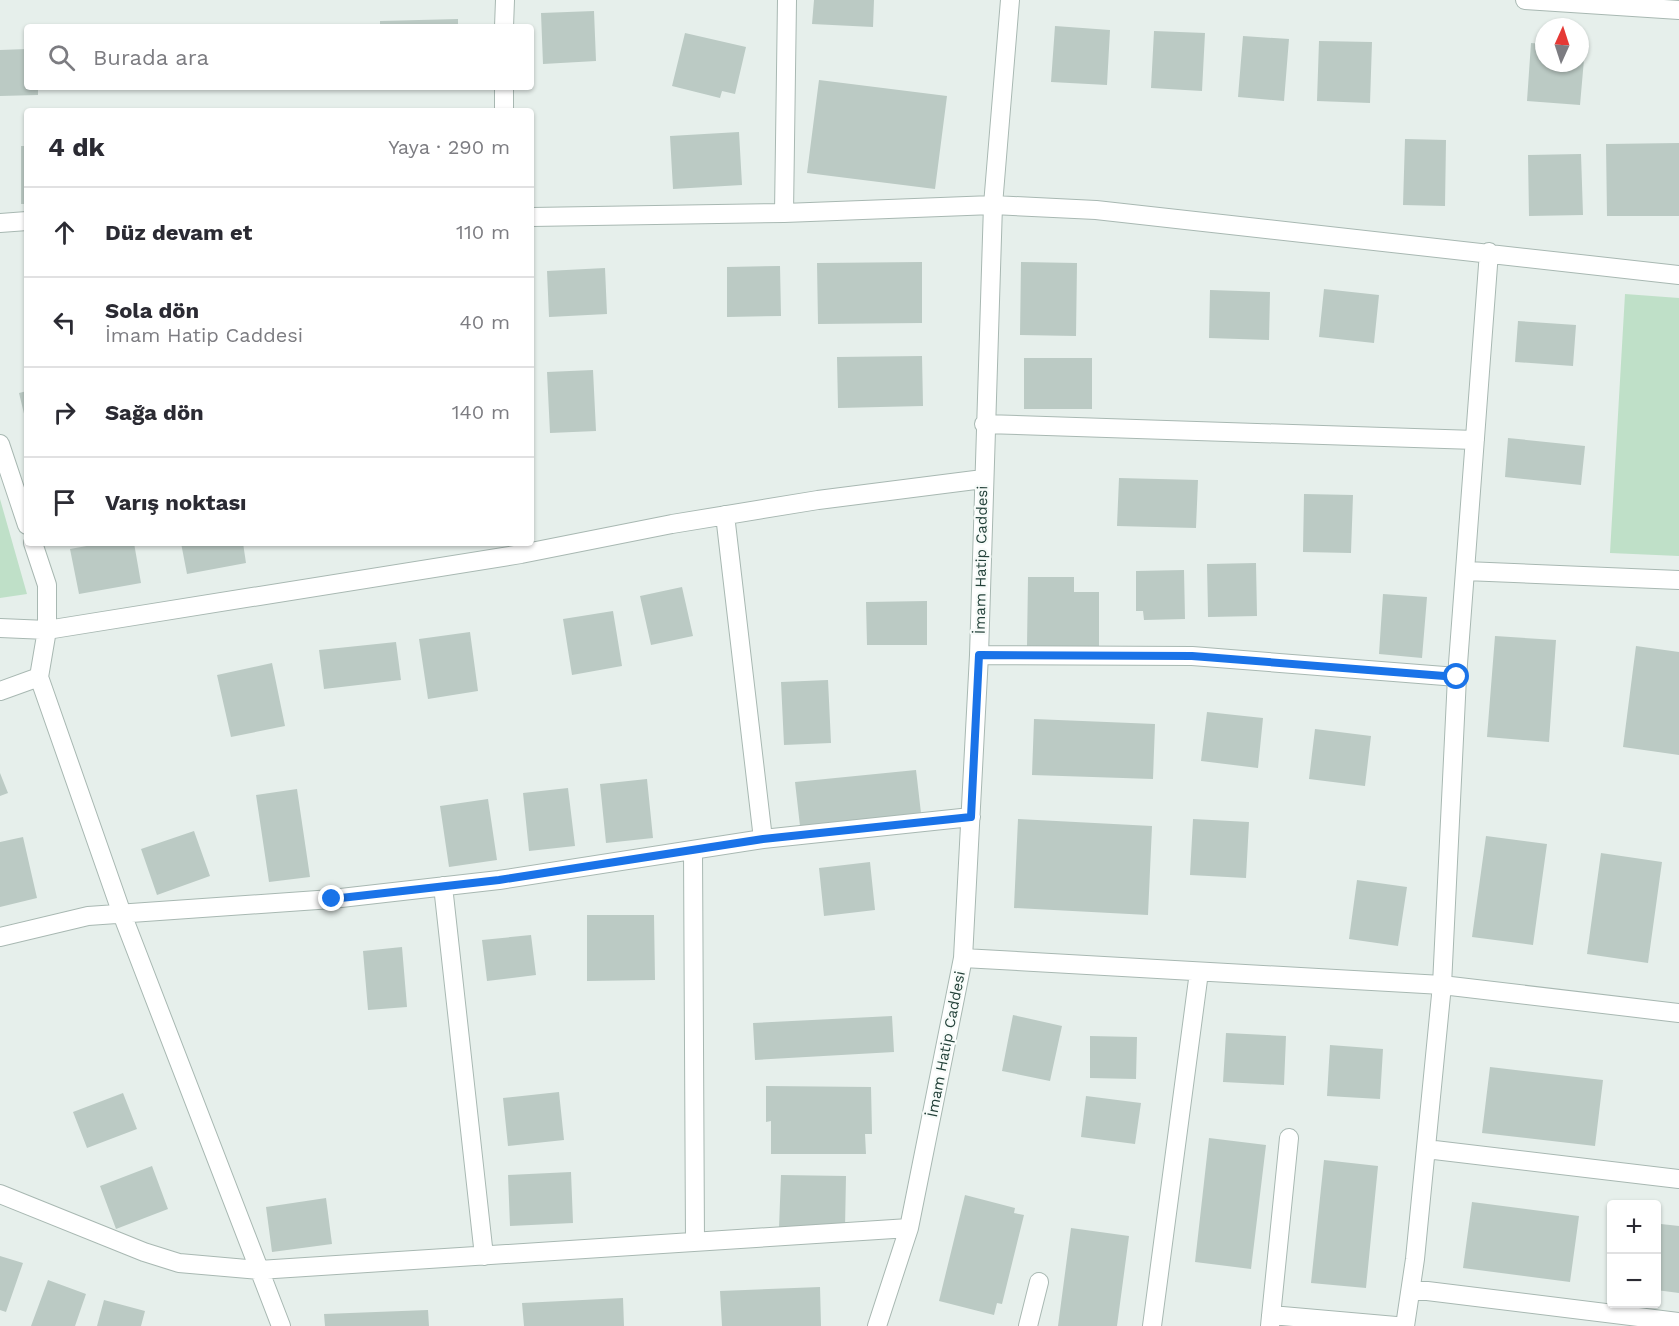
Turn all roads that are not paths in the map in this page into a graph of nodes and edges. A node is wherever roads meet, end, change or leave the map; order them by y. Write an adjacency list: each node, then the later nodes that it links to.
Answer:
1 (504, 0): 6 (street)
2 (788, 0): 10 (street)
3 (1010, 0): 9 (street, İmam Hatip Caddesi)
4 (1525, 0): 5 (street)
5 (1679, 10)
6 (504, 24)
7 (504, 90): 8 (street)
8 (504, 108)
9 (993, 205): 10 (street); 14 (street); 16 (street, İmam Hatip Caddesi)
10 (784, 213): 11 (street)
11 (534, 217)
12 (24, 221): 13 (street)
13 (0, 223)
14 (1489, 252): 15 (street); 17 (street)
15 (1679, 275)
16 (984, 424): 17 (street); 19 (street, İmam Hatip Caddesi)
17 (1475, 440): 24 (street)
18 (0, 444): 21 (street)
19 (983, 479): 20 (street); 28 (street, İmam Hatip Caddesi)
20 (725, 515): 23 (street); 33 (street)
21 (24, 516)
22 (34, 546): 27 (street)
23 (521, 549): 27 (street)
24 (1465, 571): 25 (street); 30 (street)
25 (1679, 580)
26 (0, 627): 27 (street)
27 (47, 630): 29 (street)
28 (979, 655): 30 (street); 32 (street, İmam Hatip Caddesi)
29 (39, 677): 31 (street); 36 (street)
30 (1457, 677): 40 (street)
31 (0, 690)
32 (971, 817): 33 (street); 38 (street, İmam Hatip Caddesi)
33 (763, 839): 34 (street)
34 (693, 850): 35 (street); 47 (street)
35 (443, 886): 36 (street); 48 (street)
36 (122, 914): 37 (street); 49 (street)
37 (0, 937)
38 (963, 958): 39 (street); 46 (street, İmam Hatip Caddesi)
39 (1199, 972): 40 (street); 57 (street)
40 (1442, 986): 41 (street); 43 (street)
41 (1679, 1013)
42 (1289, 1138): 52 (street)
43 (1426, 1149): 44 (street); 51 (street)
44 (1679, 1179)
45 (0, 1194): 49 (street)
46 (909, 1228): 47 (street); 55 (street, İmam Hatip Caddesi)
47 (694, 1242): 48 (street)
48 (484, 1256): 49 (street)
49 (259, 1270): 54 (street)
50 (1039, 1282): 56 (street)
51 (1411, 1289): 53 (street); 59 (street)
52 (1271, 1321): 58 (street)
53 (1679, 1322)
54 (281, 1326)
55 (878, 1326)
56 (1028, 1326)
57 (1152, 1326)
58 (1396, 1326)
59 (1406, 1326)

